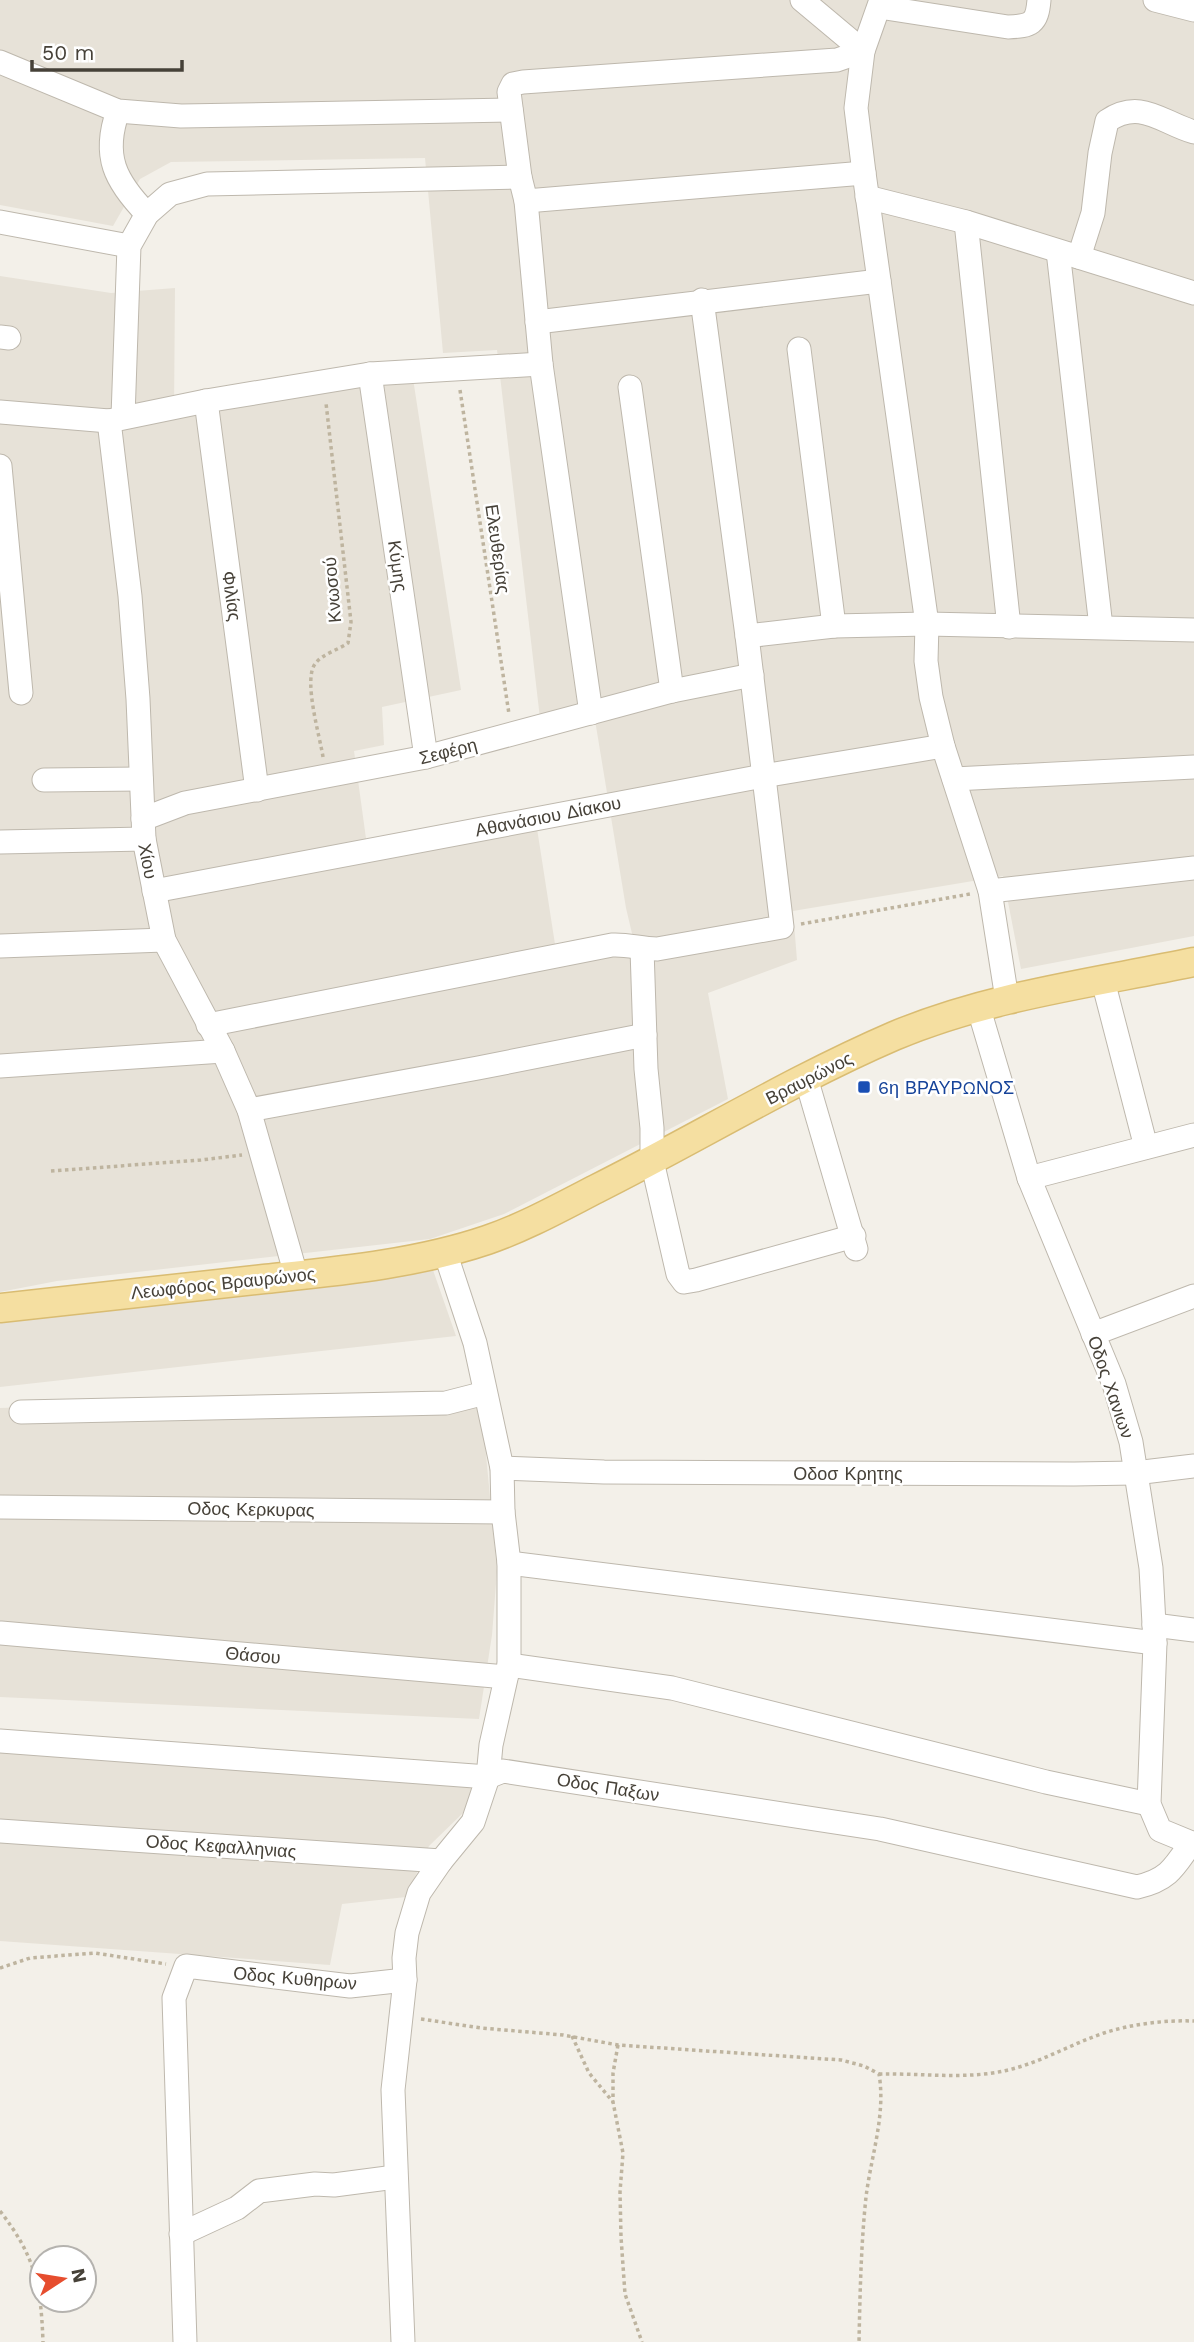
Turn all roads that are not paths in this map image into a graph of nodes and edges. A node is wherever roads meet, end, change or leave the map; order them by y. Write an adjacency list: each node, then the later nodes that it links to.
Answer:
1 (802, 0): 6 (street)
2 (1039, 0): 4 (street)
3 (1155, 0): 5 (street)
4 (880, 4): 6 (street)
5 (1194, 10)
6 (863, 51): 8 (street); 11 (street)
7 (0, 62): 9 (street)
8 (511, 110): 9 (street); 12 (street)
9 (118, 111): 15 (street)
10 (1194, 132): 19 (street)
11 (864, 173): 13 (street); 14 (street)
12 (520, 177): 14 (street); 15 (street)
13 (867, 197): 17 (street); 20 (street)
14 (526, 201): 23 (street)
15 (147, 214): 18 (street)
16 (0, 222): 18 (street)
17 (966, 222): 19 (street); 34 (street)
18 (129, 246): 30 (street, Χίου)
19 (1068, 254): 21 (street); 35 (street)
20 (879, 281): 22 (street); 32 (street)
21 (1194, 293)
22 (702, 300): 23 (street); 37 (street)
23 (537, 322): 25 (street)
24 (799, 349): 33 (street)
25 (541, 365): 26 (street); 41 (street)
26 (370, 374): 28 (street); 43 (street, Κύμης)
27 (630, 387): 39 (street)
28 (206, 401): 30 (street); 49 (street, Φιλίας)
29 (0, 412): 30 (street)
30 (116, 419): 46 (street, Χίου)
31 (0, 466): 40 (street)
32 (927, 624): 33 (street); 34 (street); 42 (street)
33 (834, 626): 37 (street)
34 (1009, 627): 35 (street)
35 (1101, 628): 36 (street)
36 (1194, 630)
37 (747, 636): 38 (street)
38 (752, 675): 39 (street, Σεφέρη); 45 (street)
39 (672, 691): 41 (street, Σεφέρη)
40 (21, 693)
41 (591, 713): 43 (street, Σεφέρη)
42 (943, 746): 45 (street, Αθανάσιου Δίακου); 47 (street)
43 (426, 757): 49 (street, Σεφέρη)
44 (1194, 766): 47 (street)
45 (763, 776): 53 (street, Αθανάσιου Δίακου); 57 (street)
46 (141, 779): 48 (street); 50 (street, Χίου)
47 (954, 779): 54 (street)
48 (44, 780)
49 (257, 790): 50 (street, Σεφέρη)
50 (143, 829): 51 (street); 53 (street, Χίου)
51 (0, 842)
52 (1194, 868): 54 (street)
53 (154, 891): 55 (street, Χίου)
54 (990, 891): 60 (street)
55 (164, 940): 56 (street); 62 (street, Χίου)
56 (0, 946)
57 (642, 948): 62 (street); 63 (street)
58 (1194, 963): 59 (main road, Βραυρώνος)
59 (1102, 981): 60 (main road, Βραυρώνος); 69 (street)
60 (1007, 999): 61 (main road, Βραυρώνος)
61 (978, 1006): 66 (main road, Βραυρώνος); 71 (street, Οδος Χανιων)
62 (208, 1025): 64 (street, Χίου)
63 (645, 1035): 67 (street); 70 (street)
64 (223, 1051): 65 (street); 67 (street, Χίου)
65 (0, 1066)
66 (806, 1078): 70 (main road, Βραυρώνος); 70 (street)
67 (249, 1110): 73 (street, Χίου)
68 (1194, 1135): 69 (street)
69 (1146, 1147): 71 (street)
70 (652, 1161): 72 (main road, Βραυρώνος)
71 (1029, 1178): 76 (street, Οδος Χανιων)
72 (445, 1252): 73 (main road, Λεωφόρος Βραυρώνος); 77 (street)
73 (296, 1275): 75 (main road, Λεωφόρος Βραυρώνος)
74 (1194, 1296): 76 (street)
75 (0, 1308)
76 (1093, 1334): 81 (street, Οδος Χανιων)
77 (485, 1393): 78 (street); 80 (street)
78 (21, 1412)
79 (1194, 1466): 81 (street, Οδοσ Κρητης)
80 (502, 1468): 81 (street, Οδοσ Κρητης); 83 (street)
81 (1135, 1473): 87 (street, Οδος Χανιων)
82 (0, 1507): 83 (street, Οδος Κερκυρας)
83 (503, 1512): 84 (street)
84 (509, 1563): 87 (street); 88 (street)
85 (1194, 1630): 87 (street)
86 (1, 1633): 88 (street, Θάσου)
87 (1155, 1634): 91 (street, Οδος Χανιων)
88 (507, 1671): 90 (street); 91 (street, Θάσου)
89 (0, 1741): 90 (street, Οδος Παξων)
90 (488, 1777): 93 (street, Οδος Παξων); 94 (street)
91 (1149, 1804): 93 (street)
92 (0, 1830): 94 (street, Οδος Κεφαλληνιας)
93 (1193, 1844)
94 (441, 1861): 95 (street)
95 (405, 1980): 96 (street); 97 (street, Οδος Κυθηρων)
96 (395, 2177): 97 (street); 99 (street)
97 (181, 2234): 98 (street)
98 (184, 2342)
99 (403, 2342)

